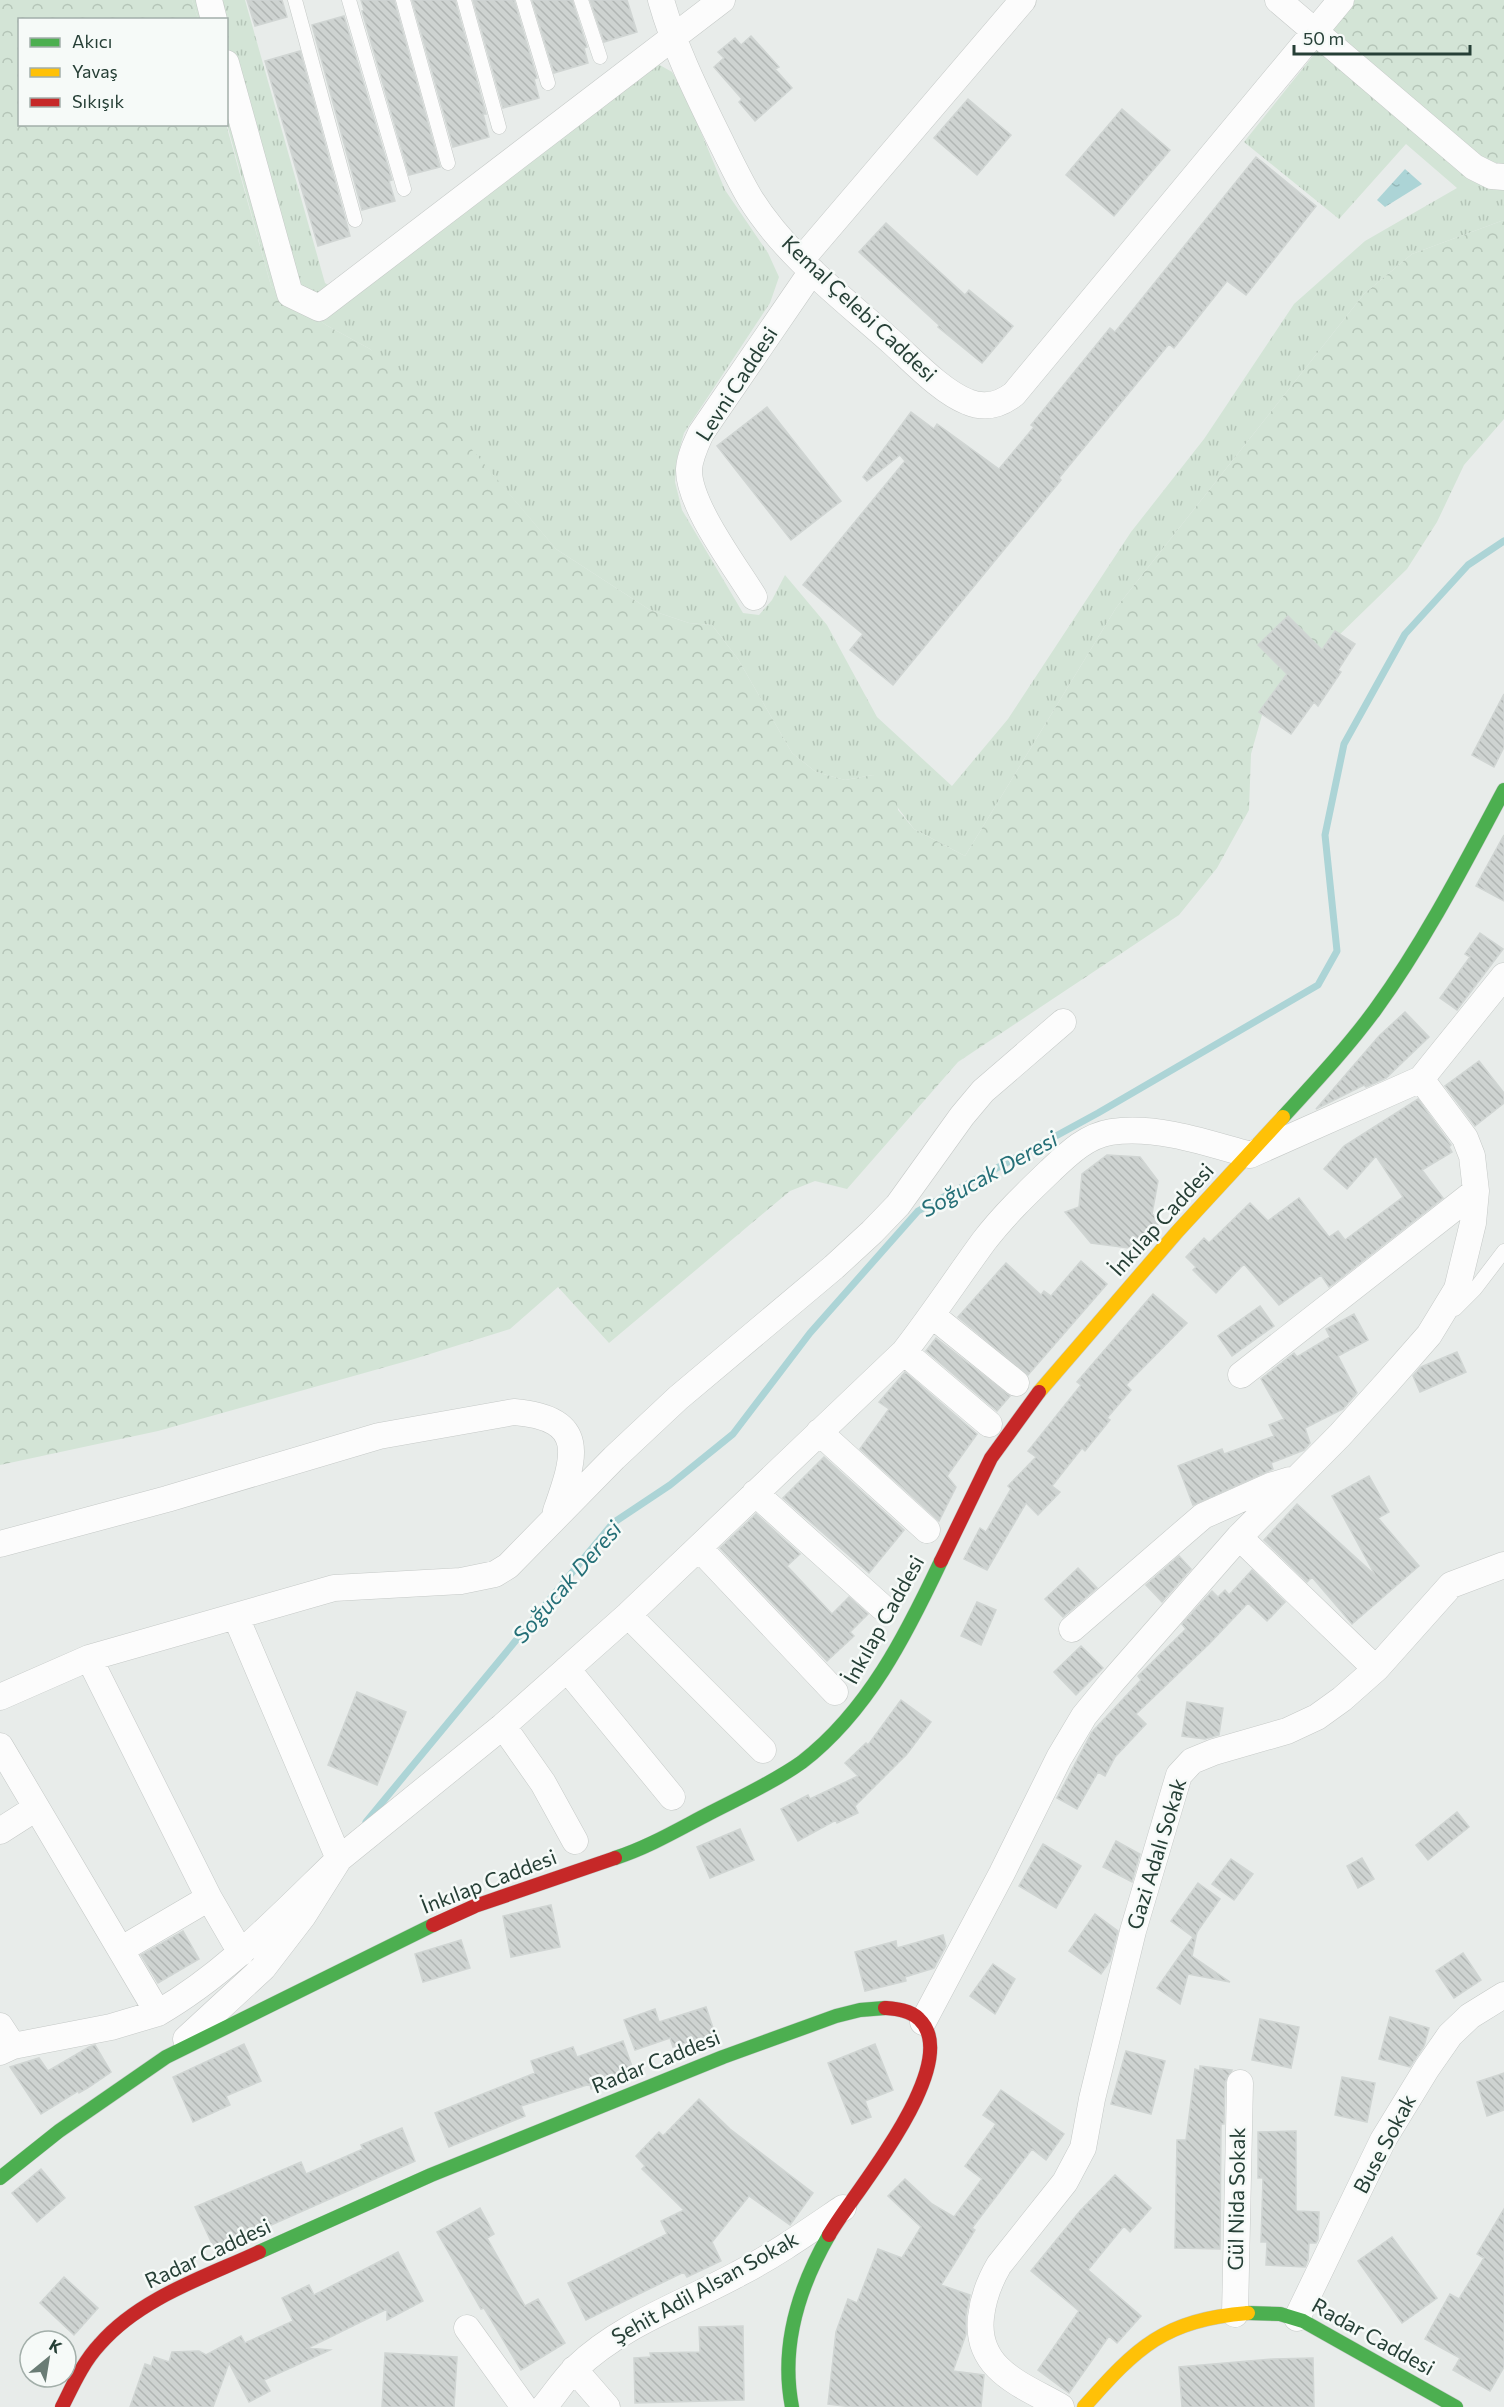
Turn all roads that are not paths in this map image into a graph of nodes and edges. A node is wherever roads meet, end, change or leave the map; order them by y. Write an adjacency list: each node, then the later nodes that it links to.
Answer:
1 (209, 0): 13 (street)
2 (295, 0): 23 (lane)
3 (349, 0): 22 (lane)
4 (403, 0): 20 (lane)
5 (464, 0): 19 (lane)
6 (524, 0): 18 (lane)
7 (581, 0): 16 (lane)
8 (661, 0): 15 (street, Kemal Çelebi Caddesi)
9 (722, 0): 15 (street)
10 (1023, 0): 24 (street, Levni Caddesi)
11 (1278, 0): 14 (street)
12 (1341, 0): 14 (street)
13 (214, 18)
14 (1316, 31): 21 (street); 24 (street, Kemal Çelebi Caddesi)
15 (671, 37): 17 (street); 24 (street, Kemal Çelebi Caddesi)
16 (600, 57)
17 (228, 70)
18 (548, 83)
19 (499, 128)
20 (448, 163)
21 (1504, 177)
22 (404, 189)
23 (355, 220)
24 (806, 265): 25 (street, Levni Caddesi)
25 (754, 597)
26 (1504, 790): 30 (street, İnkılap Caddesi)
27 (1504, 976): 29 (street)
28 (1063, 1022): 42 (street)
29 (1421, 1079): 30 (street); 31 (street)
30 (1250, 1155): 33 (street); 72 (street, İnkılap Caddesi)
31 (1476, 1191): 34 (street); 36 (street)
32 (1504, 1251): 34 (lane)
33 (933, 1316): 35 (street); 37 (street)
34 (1439, 1320): 40 (street)
35 (904, 1352): 38 (street); 39 (street)
36 (1241, 1375)
37 (1016, 1383)
38 (989, 1424)
39 (819, 1432): 41 (street); 43 (street)
40 (1296, 1478): 44 (street); 51 (street)
41 (755, 1493): 46 (street); 48 (street)
42 (552, 1519): 45 (street); 50 (street)
43 (927, 1530)
44 (1239, 1536): 54 (street); 70 (street)
45 (0, 1544)
46 (699, 1548): 49 (street); 55 (street)
47 (1504, 1565): 54 (street, Gazi Adalı Sokak)
48 (882, 1607)
49 (628, 1615): 53 (street); 59 (street)
50 (236, 1617): 52 (street); 64 (street)
51 (1072, 1629)
52 (89, 1658): 56 (street); 65 (street)
53 (567, 1669): 57 (street); 60 (street)
54 (1376, 1669): 85 (street, Gazi Adalı Sokak)
55 (835, 1692)
56 (0, 1697)
57 (503, 1726): 63 (street); 64 (street)
58 (0, 1746): 61 (street)
59 (763, 1750)
60 (672, 1797)
61 (36, 1808): 62 (street); 66 (street)
62 (0, 1831)
63 (575, 1841)
64 (339, 1859): 67 (street); 72 (street)
65 (209, 1898): 66 (street); 67 (street)
66 (122, 1950): 69 (street)
67 (241, 1953): 69 (street)
68 (1504, 1995): 77 (street, Buse Sokak)
69 (158, 2013): 71 (street)
70 (923, 2022): 75 (street); 80 (street, Radar Caddesi)
71 (4, 2041)
72 (166, 2057): 74 (street, İnkılap Caddesi)
73 (1240, 2083): 76 (street, Gül Nida Sokak)
74 (0, 2178)
75 (849, 2204): 79 (street, Şehit Adil Alsan Sokak); 84 (street)
76 (1234, 2314): 77 (street, Radar Caddesi); 86 (street, Radar Caddesi)
77 (1298, 2318): 87 (street, Radar Caddesi)
78 (468, 2328): 81 (street)
79 (574, 2369): 82 (street, Şehit Adil Alsan Sokak); 83 (street)
80 (62, 2407)
81 (524, 2407)
82 (544, 2407)
83 (607, 2407)
84 (792, 2407)
85 (1061, 2407)
86 (1084, 2407)
87 (1456, 2407)

